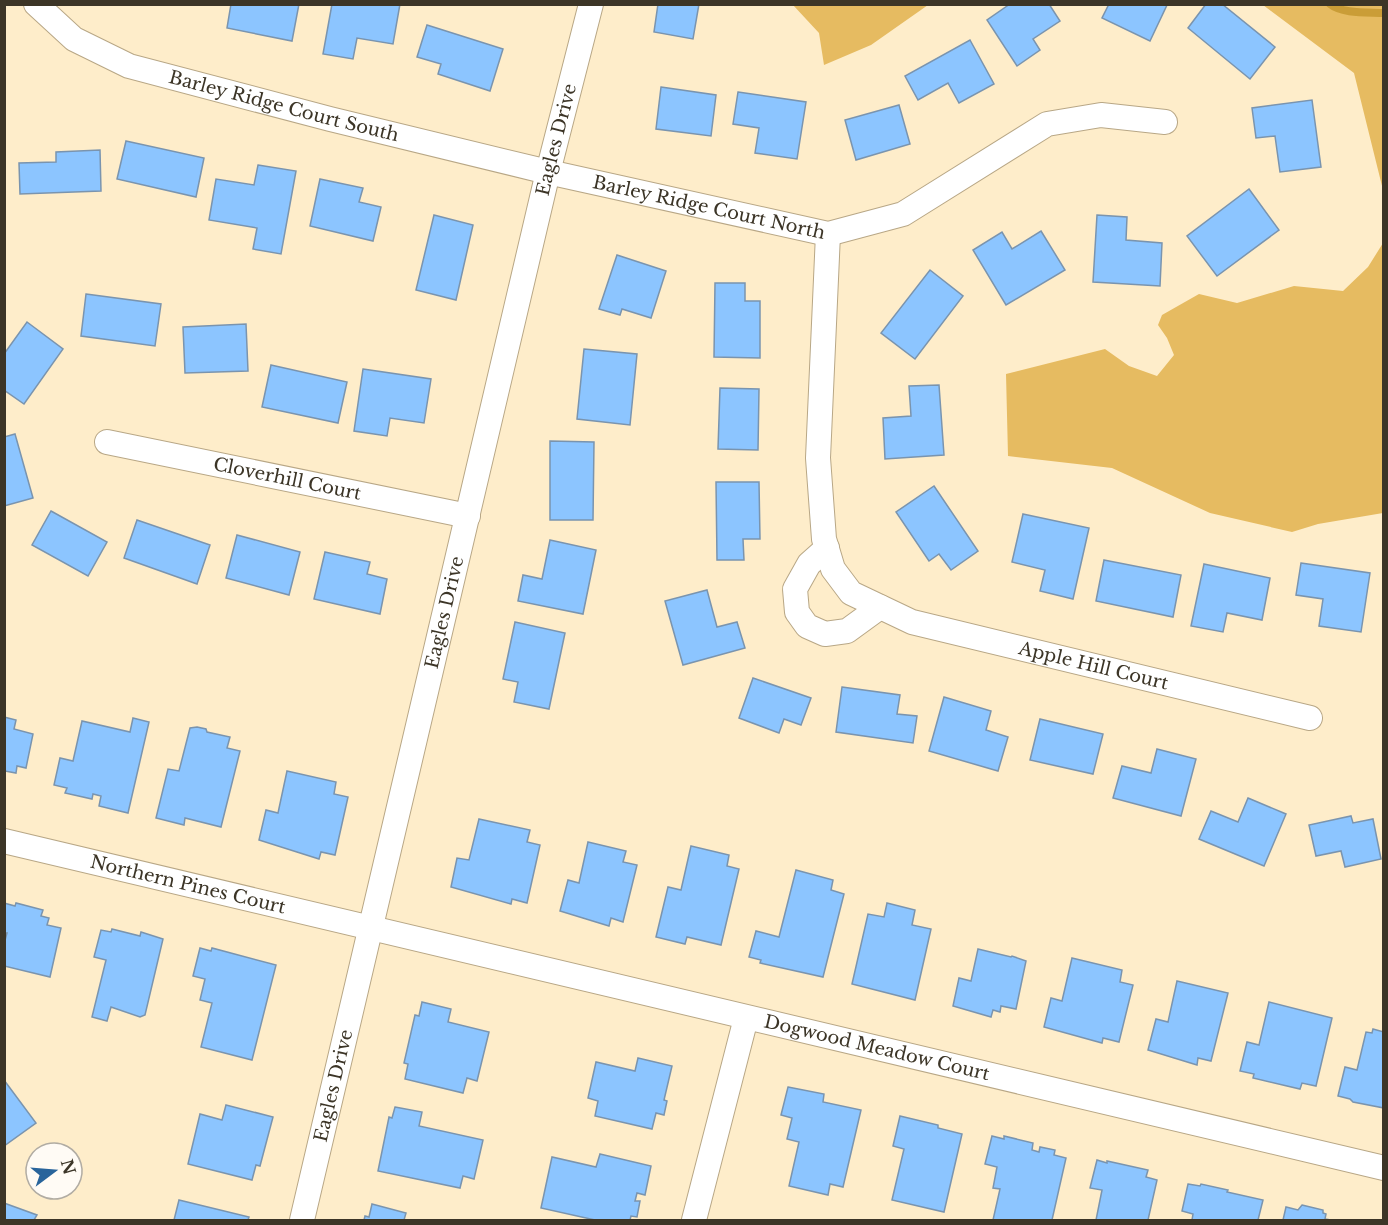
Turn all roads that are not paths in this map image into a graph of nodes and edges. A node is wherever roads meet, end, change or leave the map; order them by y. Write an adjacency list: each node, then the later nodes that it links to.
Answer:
1 (36, 4): 4 (street, Barley Ridge Court South)
2 (591, 4): 4 (street, Eagles Drive)
3 (1165, 122): 5 (street, Barley Ridge Court North)
4 (548, 172): 5 (street, Barley Ridge Court North); 7 (street, Eagles Drive)
5 (828, 234): 8 (street, Apple Hill Court)
6 (107, 442): 7 (street, Cloverhill Court)
7 (468, 516): 12 (street, Eagles Drive)
8 (827, 548): 9 (street, Apple Hill Court); 9 (street)
9 (880, 608): 10 (street, Apple Hill Court)
10 (1310, 718)
11 (4, 841): 12 (street, Northern Pines Court)
12 (370, 928): 13 (street, Dogwood Meadow Court); 15 (street, Eagles Drive)
13 (746, 1018): 14 (street, Dogwood Meadow Court); 16 (street)
14 (1383, 1168)
15 (302, 1221)
16 (694, 1221)

